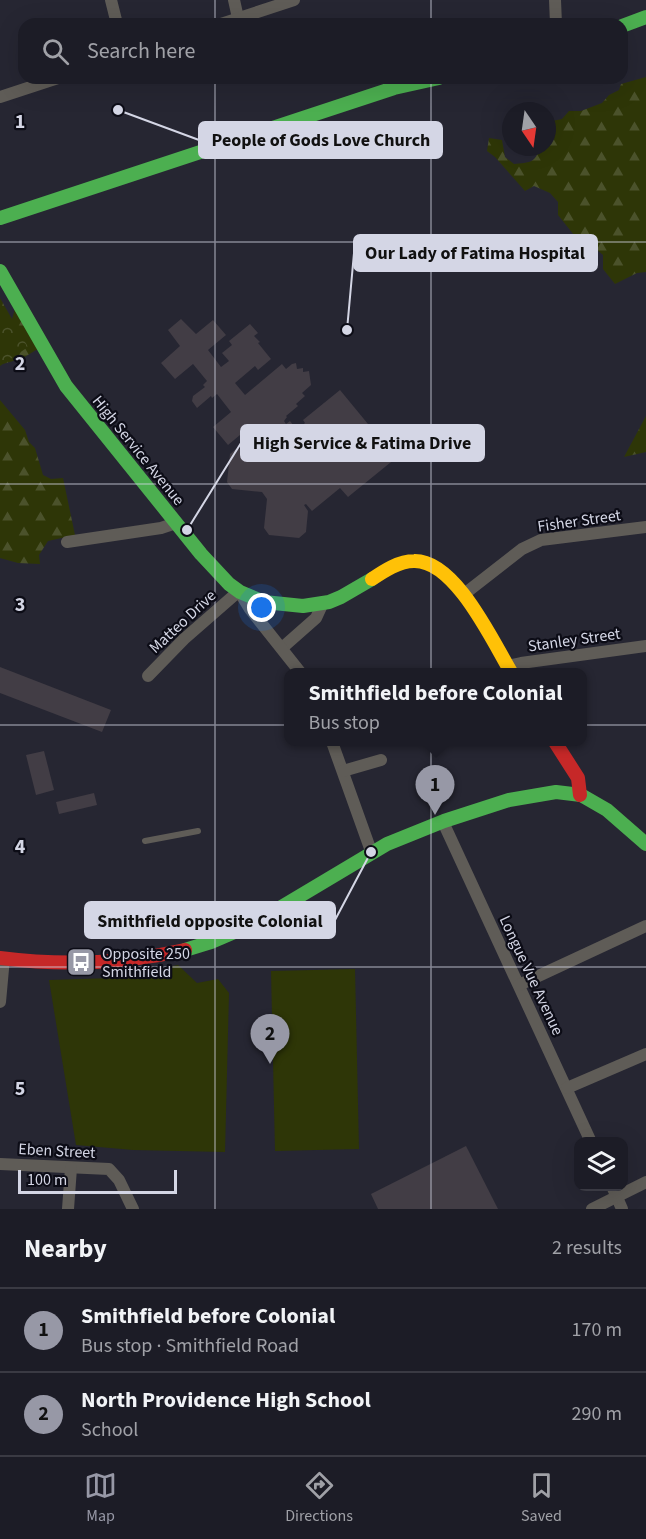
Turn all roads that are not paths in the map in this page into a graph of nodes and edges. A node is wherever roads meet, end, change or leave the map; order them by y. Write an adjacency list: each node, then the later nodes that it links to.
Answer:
1 (111, 0): 6 (street)
2 (234, 0): 7 (street)
3 (294, 0): 7 (street)
4 (555, 0): 8 (street)
5 (646, 17): 9 (main road)
6 (116, 18)
7 (238, 18)
8 (556, 18)
9 (628, 24)
10 (40, 84): 12 (street)
11 (412, 84): 13 (main road)
12 (0, 97)
13 (0, 218)
14 (0, 271): 15 (main road, High Service Avenue)
15 (176, 524): 17 (street); 18 (main road, High Service Avenue)
16 (646, 527): 19 (street, Fisher Street)
17 (67, 542)
18 (239, 591): 20 (main road, High Service Avenue); 22 (street); 26 (street, Matteo Drive)
19 (463, 595): 20 (main road, High Service Avenue); 24 (main road, High Service Avenue)
20 (322, 605): 22 (street)
21 (646, 646): 25 (street, Stanley Street)
22 (282, 648): 23 (street)
23 (297, 668)
24 (508, 668)
25 (511, 668)
26 (148, 676)
27 (334, 746): 30 (street)
28 (558, 746): 31 (main road)
29 (381, 760): 30 (street)
30 (343, 771): 36 (street)
31 (580, 795): 32 (main road); 35 (main road)
32 (443, 822): 36 (main road); 39 (street, Longue Vue Avenue)
33 (198, 831): 34 (lane)
34 (145, 842)
35 (646, 844)
36 (371, 852): 38 (main road)
37 (646, 926): 39 (street)
38 (2, 958): 40 (street)
39 (519, 985): 42 (street, Longue Vue Avenue)
40 (0, 1002)
41 (646, 1054): 42 (street)
42 (567, 1088): 43 (street, Longue Vue Avenue)
43 (589, 1137)
44 (0, 1164): 45 (street, Eben Street)
45 (71, 1168): 49 (street); 50 (street, Eben Street)
46 (646, 1182): 47 (street)
47 (628, 1187)
48 (614, 1191): 51 (street); 52 (street)
49 (68, 1209)
50 (133, 1209)
51 (592, 1209)
52 (622, 1209)

